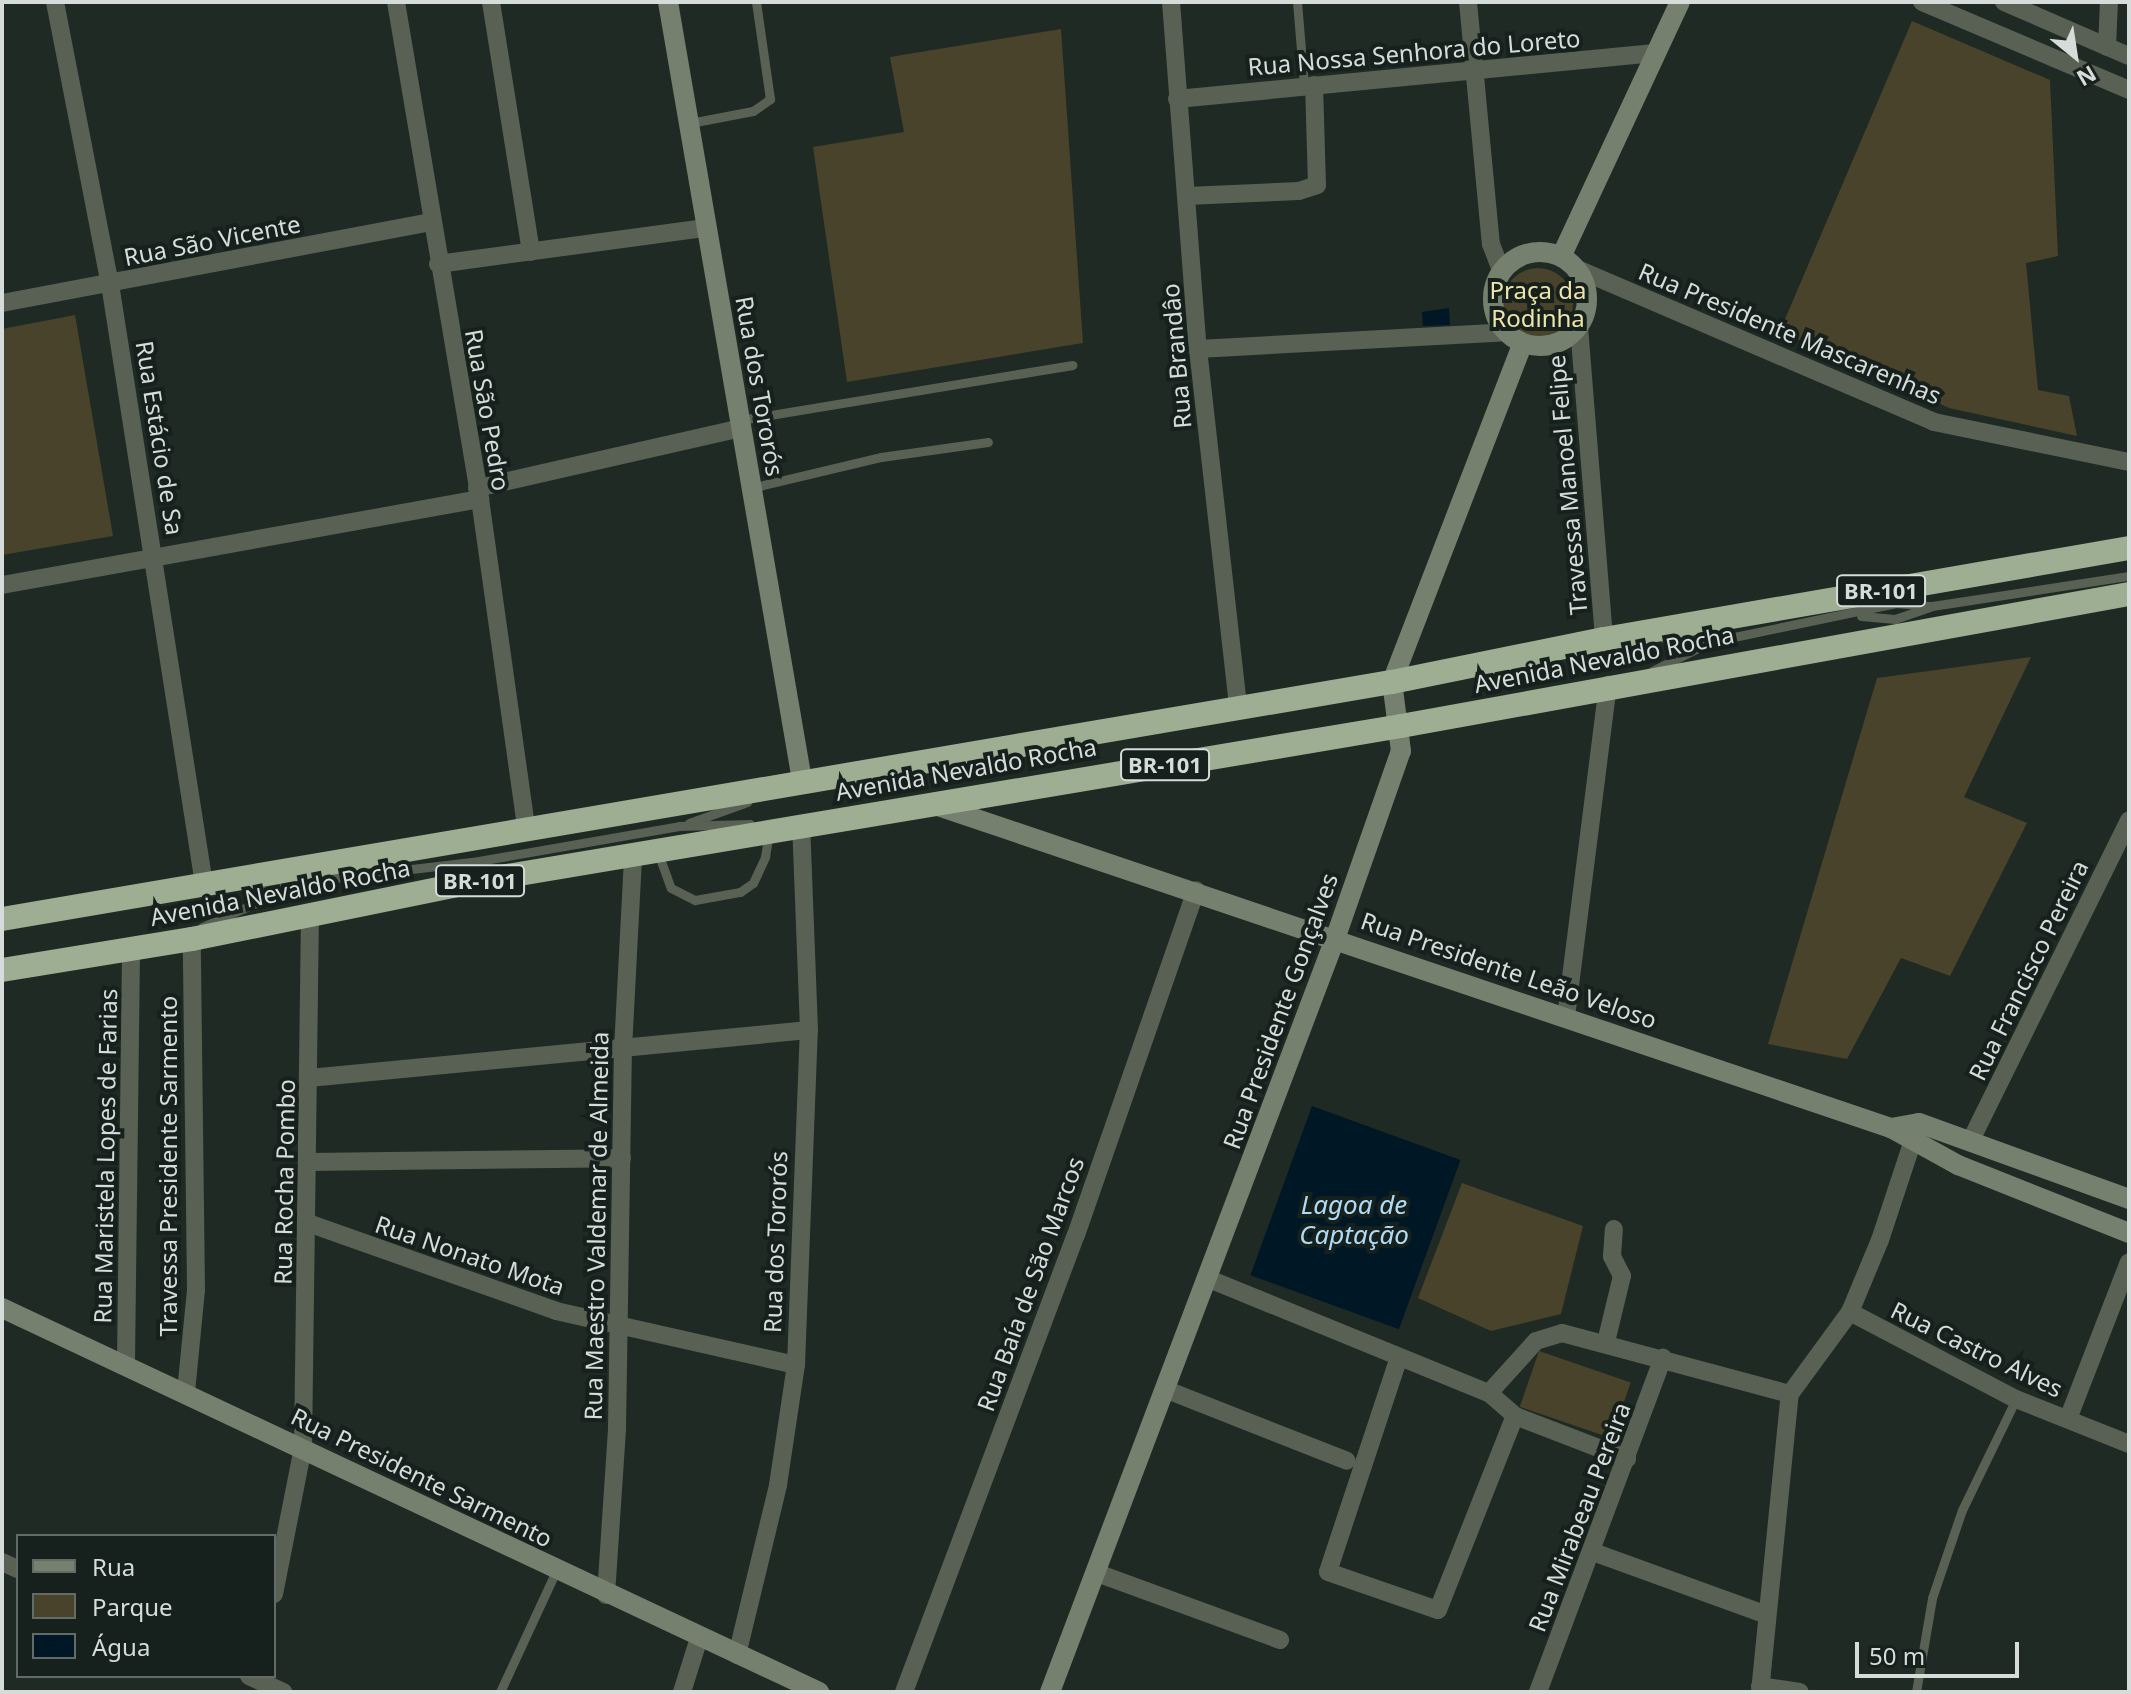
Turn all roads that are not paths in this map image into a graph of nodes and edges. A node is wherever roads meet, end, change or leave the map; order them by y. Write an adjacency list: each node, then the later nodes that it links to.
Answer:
1 (55, 2): 28 (street, Rua Estácio de Sa)
2 (396, 2): 22 (street, Rua São Pedro)
3 (491, 2): 24 (street)
4 (668, 2): 20 (street, Rua dos Tororós)
5 (756, 2): 20 (lane)
6 (1171, 2): 19 (street, Rua Brandâo)
7 (1297, 2): 17 (lane)
8 (1468, 2): 16 (street)
9 (1680, 2): 14 (street)
10 (1922, 2): 18 (street)
11 (2004, 2): 13 (street)
12 (2109, 2): 13 (street)
13 (2107, 47): 15 (street)
14 (1655, 53): 16 (street, Rua Nossa Senhora do Loreto); 25 (street)
15 (2129, 56)
16 (1474, 71): 17 (street, Rua Nossa Senhora do Loreto); 27 (street)
17 (1309, 85): 19 (street, Rua Nossa Senhora do Loreto); 21 (street)
18 (2129, 90)
19 (1177, 99): 21 (street, Rua Brandâo)
20 (690, 123): 23 (street, Rua dos Tororós)
21 (1187, 196): 32 (street, Rua Brandâo)
22 (430, 222): 26 (street, Rua São Pedro); 28 (street, Rua São Vicente)
23 (706, 228): 24 (street); 34 (street, Rua dos Tororós)
24 (531, 252): 26 (street)
25 (1568, 262): 27 (street); 30 (street); 36 (street, Rua Presidente Mascarenhas)
26 (438, 264): 38 (street, Rua São Pedro)
27 (1502, 272): 31 (street)
28 (110, 284): 29 (street, Rua São Vicente); 40 (street, Rua Estácio de Sa)
29 (2, 303)
30 (1579, 327): 31 (street); 48 (street, Travessa Manoel Felipe)
31 (1515, 338): 32 (street); 51 (street)
32 (1198, 349): 53 (street, Rua Brandâo)
33 (1072, 365): 34 (lane)
34 (740, 424): 37 (street, Rua dos Tororós); 38 (street)
35 (988, 442): 37 (lane)
36 (2129, 462)
37 (751, 488): 55 (street, Rua dos Tororós)
38 (479, 493): 40 (street); 60 (street, Rua São Pedro)
39 (2129, 548): 47 (highway, Avenida Nevaldo Rocha / BR-101)
40 (155, 557): 44 (street); 64 (street, Rua Estácio de Sa)
41 (2129, 569): 43 (lane)
42 (2129, 576): 43 (lane)
43 (2122, 584): 45 (lane); 50 (highway, Avenida Nevaldo Rocha / BR-101)
44 (2, 585)
45 (1932, 606): 46 (lane); 46 (lane)
46 (1857, 615): 49 (lane)
47 (1633, 634): 48 (highway, Avenida Nevaldo Rocha / BR-101); 49 (lane)
48 (1604, 639): 51 (highway, Avenida Nevaldo Rocha / BR-101)
49 (1710, 642): 50 (lane)
50 (1635, 680): 52 (highway, Avenida Nevaldo Rocha / BR-101)
51 (1392, 682): 53 (highway, Avenida Nevaldo Rocha / BR-101); 54 (street, Rua Presidente Gonçalves)
52 (1608, 685): 54 (highway, Avenida Nevaldo Rocha / BR-101); 75 (street)
53 (1238, 705): 55 (highway, Avenida Nevaldo Rocha / BR-101)
54 (1401, 726): 56 (highway, Avenida Nevaldo Rocha / BR-101); 71 (street, Rua Presidente Gonçalves)
55 (810, 778): 59 (lane); 60 (highway, Avenida Nevaldo Rocha / BR-101)
56 (928, 803): 58 (highway, Avenida Nevaldo Rocha / BR-101); 66 (street, Rua Presidente Leão Veloso)
57 (2129, 820): 81 (street, Rua Francisco Pereira)
58 (808, 824): 59 (lane); 61 (highway, Avenida Nevaldo Rocha / BR-101); 76 (street, Rua dos Tororós)
59 (679, 826): 65 (lane)
60 (526, 828): 64 (highway, Avenida Nevaldo Rocha / BR-101)
61 (769, 831): 62 (highway, Avenida Nevaldo Rocha / BR-101); 62 (lane)
62 (658, 853): 63 (highway, Avenida Nevaldo Rocha / BR-101)
63 (633, 858): 68 (highway, Avenida Nevaldo Rocha / BR-101); 77 (street, Rua Maestro Valdemar de Almeida)
64 (204, 884): 67 (highway, Avenida Nevaldo Rocha / BR-101)
65 (294, 886): 67 (lane); 72 (lane)
66 (1196, 890): 71 (street, Rua Presidente Leão Veloso); 125 (street, Rua Baía de São Marcos)
67 (154, 893): 69 (highway, Avenida Nevaldo Rocha / BR-101)
68 (310, 916): 70 (highway, Avenida Nevaldo Rocha / BR-101); 78 (street, Rua Rocha Pombo)
69 (2, 919)
70 (192, 939): 72 (highway, Avenida Nevaldo Rocha / BR-101); 100 (street, Travessa Presidente Sarmento)
71 (1335, 939): 75 (street, Rua Presidente Leão Veloso); 90 (street, Rua Presidente Gonçalves)
72 (164, 944): 73 (highway, Avenida Nevaldo Rocha / BR-101)
73 (131, 950): 74 (highway, Avenida Nevaldo Rocha / BR-101); 97 (street, Rua Maristela Lopes de Farias)
74 (2, 970)
75 (1566, 1017): 80 (street, Rua Presidente Leão Veloso)
76 (809, 1030): 77 (street); 98 (street, Rua dos Tororós)
77 (623, 1049): 78 (street); 83 (street, Rua Maestro Valdemar de Almeida)
78 (309, 1078): 84 (street, Rua Rocha Pombo)
79 (1919, 1123): 80 (street, Rua Presidente Leão Veloso); 81 (street); 82 (street)
80 (1891, 1128): 82 (street, Rua Presidente Leão Veloso)
81 (1970, 1142): 85 (street)
82 (1910, 1143): 88 (street, Rua Presidente Leão Veloso); 92 (street)
83 (622, 1158): 84 (street); 93 (street, Rua Maestro Valdemar de Almeida)
84 (308, 1162): 86 (street, Rua Rocha Pombo)
85 (2129, 1199)
86 (308, 1223): 93 (street, Rua Nonato Mota); 107 (street, Rua Rocha Pombo)
87 (1614, 1229): 94 (street)
88 (2129, 1233)
89 (2129, 1262): 105 (street)
90 (1209, 1279): 95 (street); 99 (street, Rua Presidente Gonçalves)
91 (2, 1308): 97 (street, Rua Presidente Sarmento)
92 (1850, 1312): 102 (street); 103 (street, Rua Castro Alves)
93 (618, 1326): 98 (street, Rua Nonato Mota); 114 (street, Rua Maestro Valdemar de Almeida)
94 (1606, 1342): 96 (street); 101 (street)
95 (1399, 1357): 101 (street); 104 (street)
96 (1663, 1358): 102 (street); 108 (street, Rua Mirabeau Pereira)
97 (126, 1362): 100 (street, Rua Presidente Sarmento)
98 (796, 1365): 118 (street, Rua dos Tororós)
99 (1167, 1390): 109 (street); 112 (street, Rua Presidente Gonçalves)
100 (186, 1392): 107 (street, Rua Presidente Sarmento)
101 (1489, 1393): 104 (street)
102 (1790, 1394): 115 (street)
103 (2016, 1399): 105 (street, Rua Castro Alves); 129 (lane)
104 (1515, 1416): 108 (street)
105 (2068, 1419): 106 (street, Rua Castro Alves)
106 (2129, 1444)
107 (303, 1448): 111 (street, Rua Presidente Sarmento); 113 (street, Rua Rocha Pombo)
108 (1627, 1459): 110 (street, Rua Mirabeau Pereira)
109 (1347, 1461)
110 (1593, 1552): 115 (street); 127 (street, Rua Mirabeau Pereira)
111 (556, 1571): 114 (street, Rua Presidente Sarmento); 122 (lane)
112 (1097, 1573): 117 (street); 126 (street, Rua Presidente Gonçalves)
113 (276, 1584)
114 (606, 1595): 116 (street, Rua Presidente Sarmento)
115 (1767, 1615): 120 (street)
116 (699, 1638): 118 (street, Rua Presidente Sarmento); 123 (street)
117 (1280, 1640)
118 (737, 1655): 124 (street, Rua Presidente Sarmento)
119 (250, 1680): 121 (street)
120 (1760, 1689): 128 (street)
121 (284, 1692)
122 (500, 1692)
123 (682, 1692)
124 (819, 1692)
125 (904, 1692)
126 (1050, 1692)
127 (1538, 1692)
128 (1800, 1692)
129 (1916, 1692)

